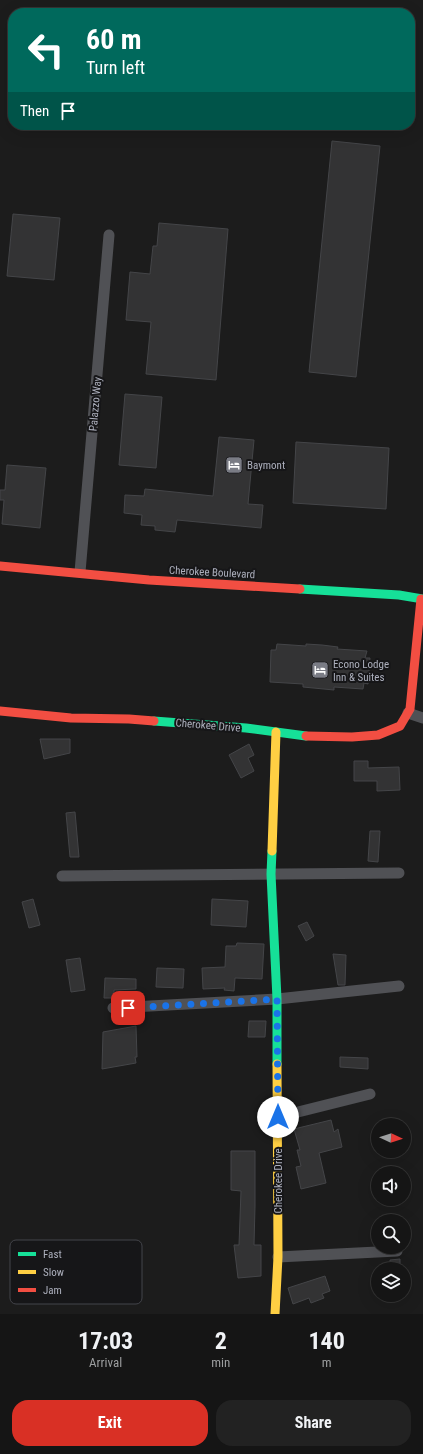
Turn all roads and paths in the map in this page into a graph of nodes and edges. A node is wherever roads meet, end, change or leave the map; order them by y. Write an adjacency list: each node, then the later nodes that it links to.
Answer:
1 (110, 235): 3 (street, Palazzo Way)
2 (0, 566): 3 (street, Cherokee Boulevard)
3 (80, 572): 4 (street, Cherokee Boulevard)
4 (422, 599): 6 (street, Cherokee Drive)
5 (0, 711): 8 (street, Cherokee Drive)
6 (408, 713): 7 (street); 8 (street, Cherokee Drive)
7 (423, 718)
8 (276, 732): 10 (street, Cherokee Drive)
9 (399, 873): 10 (street)
10 (271, 874): 11 (street); 13 (street, Cherokee Drive)
11 (62, 876)
12 (399, 986): 13 (street)
13 (277, 999): 14 (street); 16 (street, Cherokee Drive)
14 (113, 1008)
15 (370, 1094): 16 (street)
16 (278, 1117): 18 (street, Cherokee Drive)
17 (371, 1252): 18 (street)
18 (278, 1257): 19 (street, Cherokee Drive)
19 (275, 1314)

